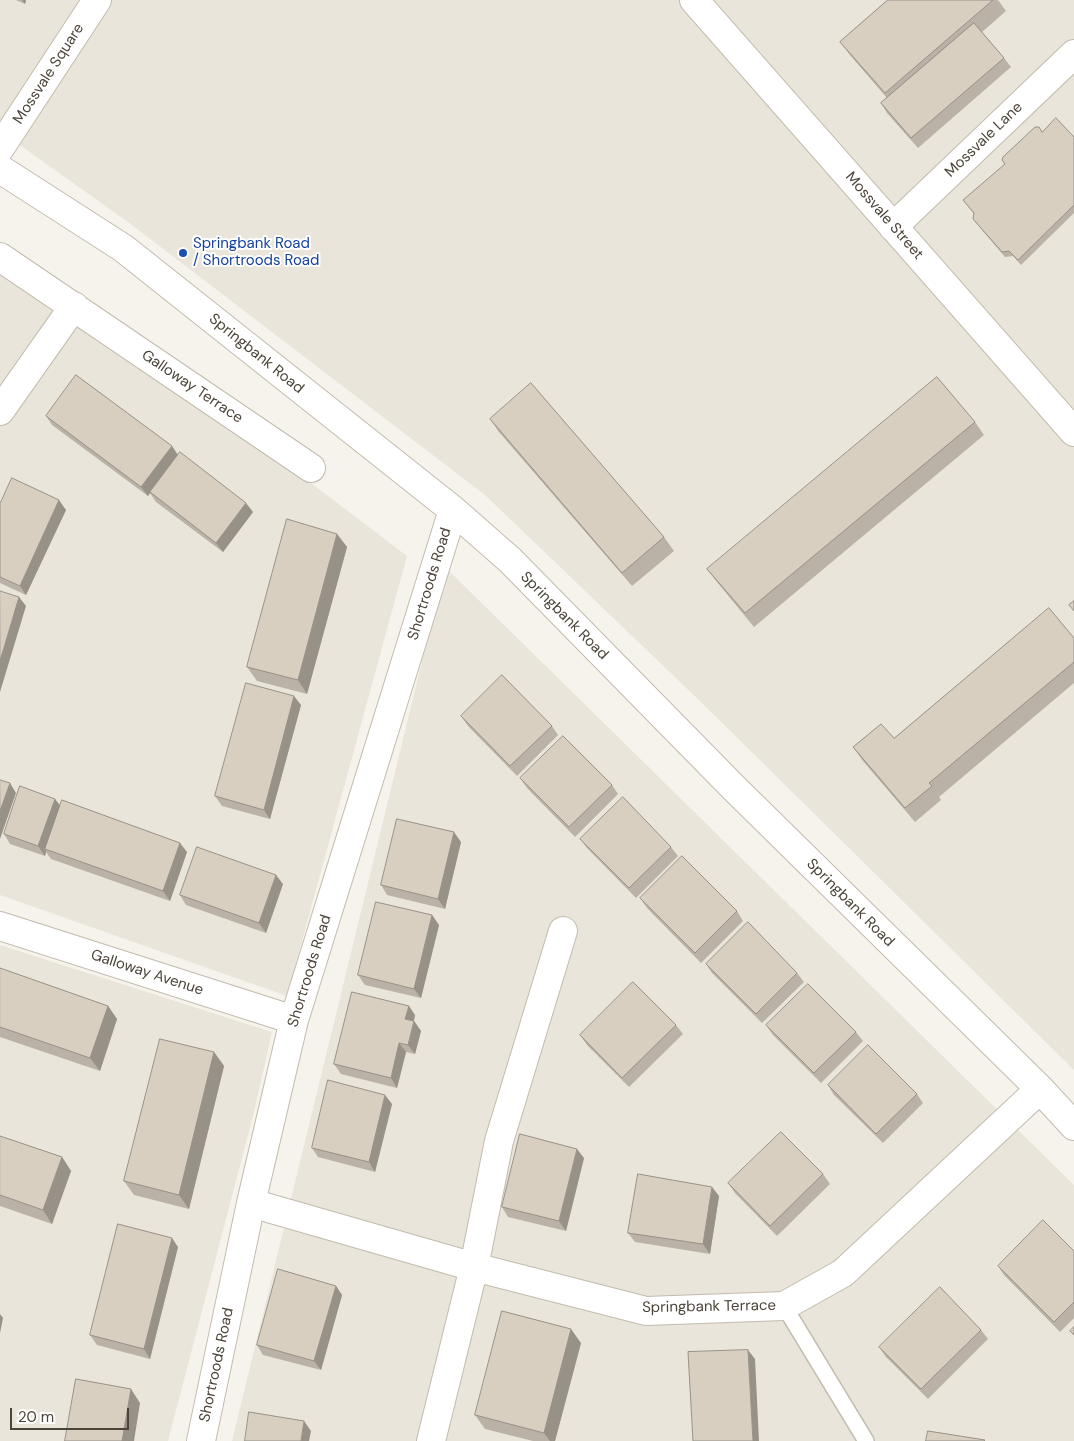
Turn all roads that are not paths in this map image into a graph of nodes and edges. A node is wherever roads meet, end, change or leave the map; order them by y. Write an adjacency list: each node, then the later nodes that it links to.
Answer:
1 (97, 0): 4 (street, Mossvale Square)
2 (694, 0): 6 (street, Mossvale Street)
3 (1074, 54): 6 (street, Mossvale Lane)
4 (0, 148)
5 (0, 169): 12 (street, Springbank Road)
6 (893, 227): 10 (street, Mossvale Street)
7 (0, 256): 8 (street, Galloway Terrace)
8 (74, 306): 9 (street); 11 (street, Galloway Terrace)
9 (0, 411)
10 (1074, 432)
11 (311, 468)
12 (453, 510): 15 (street, Shortroods Road); 16 (street, Springbank Road)
13 (0, 926): 15 (street, Galloway Avenue)
14 (563, 931): 19 (street)
15 (294, 1020): 18 (street, Shortroods Road)
16 (1040, 1089): 17 (street, Springbank Road); 20 (street, Springbank Terrace)
17 (1074, 1126)
18 (251, 1203): 19 (street, Springbank Terrace); 21 (street, Shortroods Road)
19 (474, 1267): 20 (street, Springbank Terrace); 22 (street)
20 (784, 1306): 23 (lane)
21 (201, 1441)
22 (432, 1441)
23 (866, 1441)

